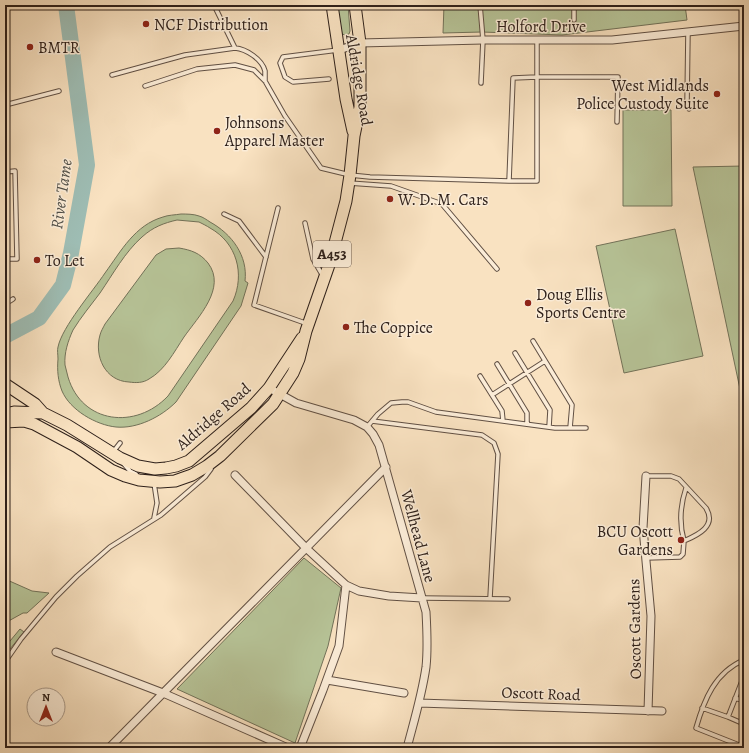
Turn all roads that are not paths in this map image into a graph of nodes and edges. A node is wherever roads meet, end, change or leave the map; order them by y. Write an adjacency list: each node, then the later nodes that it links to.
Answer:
1 (214, 5): 12 (lane)
2 (332, 5): 13 (main road, Aldridge Road / A453)
3 (356, 5): 11 (main road, Aldridge Road / A453)
4 (480, 5): 9 (lane)
5 (574, 5): 6 (lane)
6 (574, 20)
7 (744, 26): 8 (street, Holford Drive)
8 (688, 32): 10 (street, Holford Drive); 22 (lane)
9 (483, 40): 10 (street, Holford Drive); 11 (street, Holford Drive); 18 (lane)
10 (537, 40): 15 (lane)
11 (360, 43): 13 (street, Holford Drive); 24 (main road, Aldridge Road / A453)
12 (234, 48): 14 (lane); 17 (lane)
13 (339, 50): 16 (lane); 24 (main road, Aldridge Road / A453)
14 (112, 75)
15 (537, 78): 23 (lane); 27 (lane); 27 (lane)
16 (329, 79)
17 (266, 83): 19 (lane); 26 (lane)
18 (481, 84)
19 (145, 86)
20 (59, 91): 21 (lane)
21 (5, 105)
22 (689, 109)
23 (617, 122)
24 (354, 136): 26 (main road, Aldridge Road / A453)
25 (5, 172): 33 (lane)
26 (350, 179): 27 (lane); 31 (lane); 34 (main road, Aldridge Road / A453)
27 (509, 180)
28 (278, 208): 32 (lane)
29 (224, 214): 32 (lane)
30 (305, 223): 34 (lane)
31 (484, 254)
32 (266, 257): 37 (lane)
33 (5, 259)
34 (324, 279): 37 (main road, Aldridge Road / A453)
35 (13, 299): 36 (lane)
36 (5, 301)
37 (308, 328): 46 (main road, Aldridge Road / A453); 47 (main road, Aldridge Road / A453)
38 (533, 342): 40 (lane)
39 (515, 353): 42 (lane)
40 (546, 361): 42 (lane); 57 (lane)
41 (497, 364): 45 (lane)
42 (527, 372): 45 (lane); 56 (lane)
43 (480, 376): 48 (lane)
44 (5, 384): 49 (main road, Aldridge Road)
45 (509, 384): 48 (lane); 54 (lane)
46 (269, 388): 47 (street, Aldridge Road); 60 (main road, Aldridge Road / A453)
47 (280, 394): 55 (street, Wellhead Lane); 61 (main road, Aldridge Road / A453)
48 (492, 394): 52 (lane)
49 (43, 413): 50 (main road); 60 (main road, Aldridge Road)
50 (5, 414)
51 (372, 421): 52 (lane); 55 (lane); 73 (lane)
52 (502, 421): 54 (lane)
53 (5, 422): 65 (main road, Aldridge Road)
54 (527, 424): 56 (lane)
55 (367, 427): 62 (street, Wellhead Lane)
56 (549, 427): 57 (lane)
57 (570, 428): 58 (lane)
58 (586, 428)
59 (120, 443): 60 (lane)
60 (116, 456): 65 (lane)
61 (220, 456): 65 (main road, Aldridge Road); 67 (lane)
62 (386, 467): 69 (street); 72 (street, Wellhead Lane)
63 (235, 475): 69 (street)
64 (646, 476): 66 (lane); 70 (street, Oscott Gardens)
65 (154, 482): 67 (lane)
66 (686, 488): 68 (lane); 68 (lane)
67 (154, 518): 77 (lane)
68 (684, 541): 70 (lane)
69 (306, 548): 71 (street); 80 (street)
70 (645, 558): 86 (street, Oscott Gardens)
71 (346, 585): 72 (street); 78 (street)
72 (422, 598): 73 (lane); 84 (street, Wellhead Lane)
73 (490, 598): 74 (lane)
74 (508, 599)
75 (56, 652): 80 (street)
76 (744, 660): 85 (lane)
77 (5, 662)
78 (327, 680): 81 (street); 93 (street)
79 (744, 681): 82 (lane)
80 (163, 693): 91 (street); 92 (street)
81 (404, 693)
82 (735, 698): 83 (lane); 88 (lane)
83 (744, 701)
84 (419, 703): 86 (street, Oscott Road); 94 (street, Wellhead Lane)
85 (702, 708): 88 (lane); 90 (lane)
86 (648, 710): 87 (street, Oscott Road)
87 (662, 711)
88 (728, 717): 89 (lane)
89 (744, 724)
90 (744, 747)
91 (109, 748)
92 (288, 748)
93 (300, 748)
94 (407, 748)

